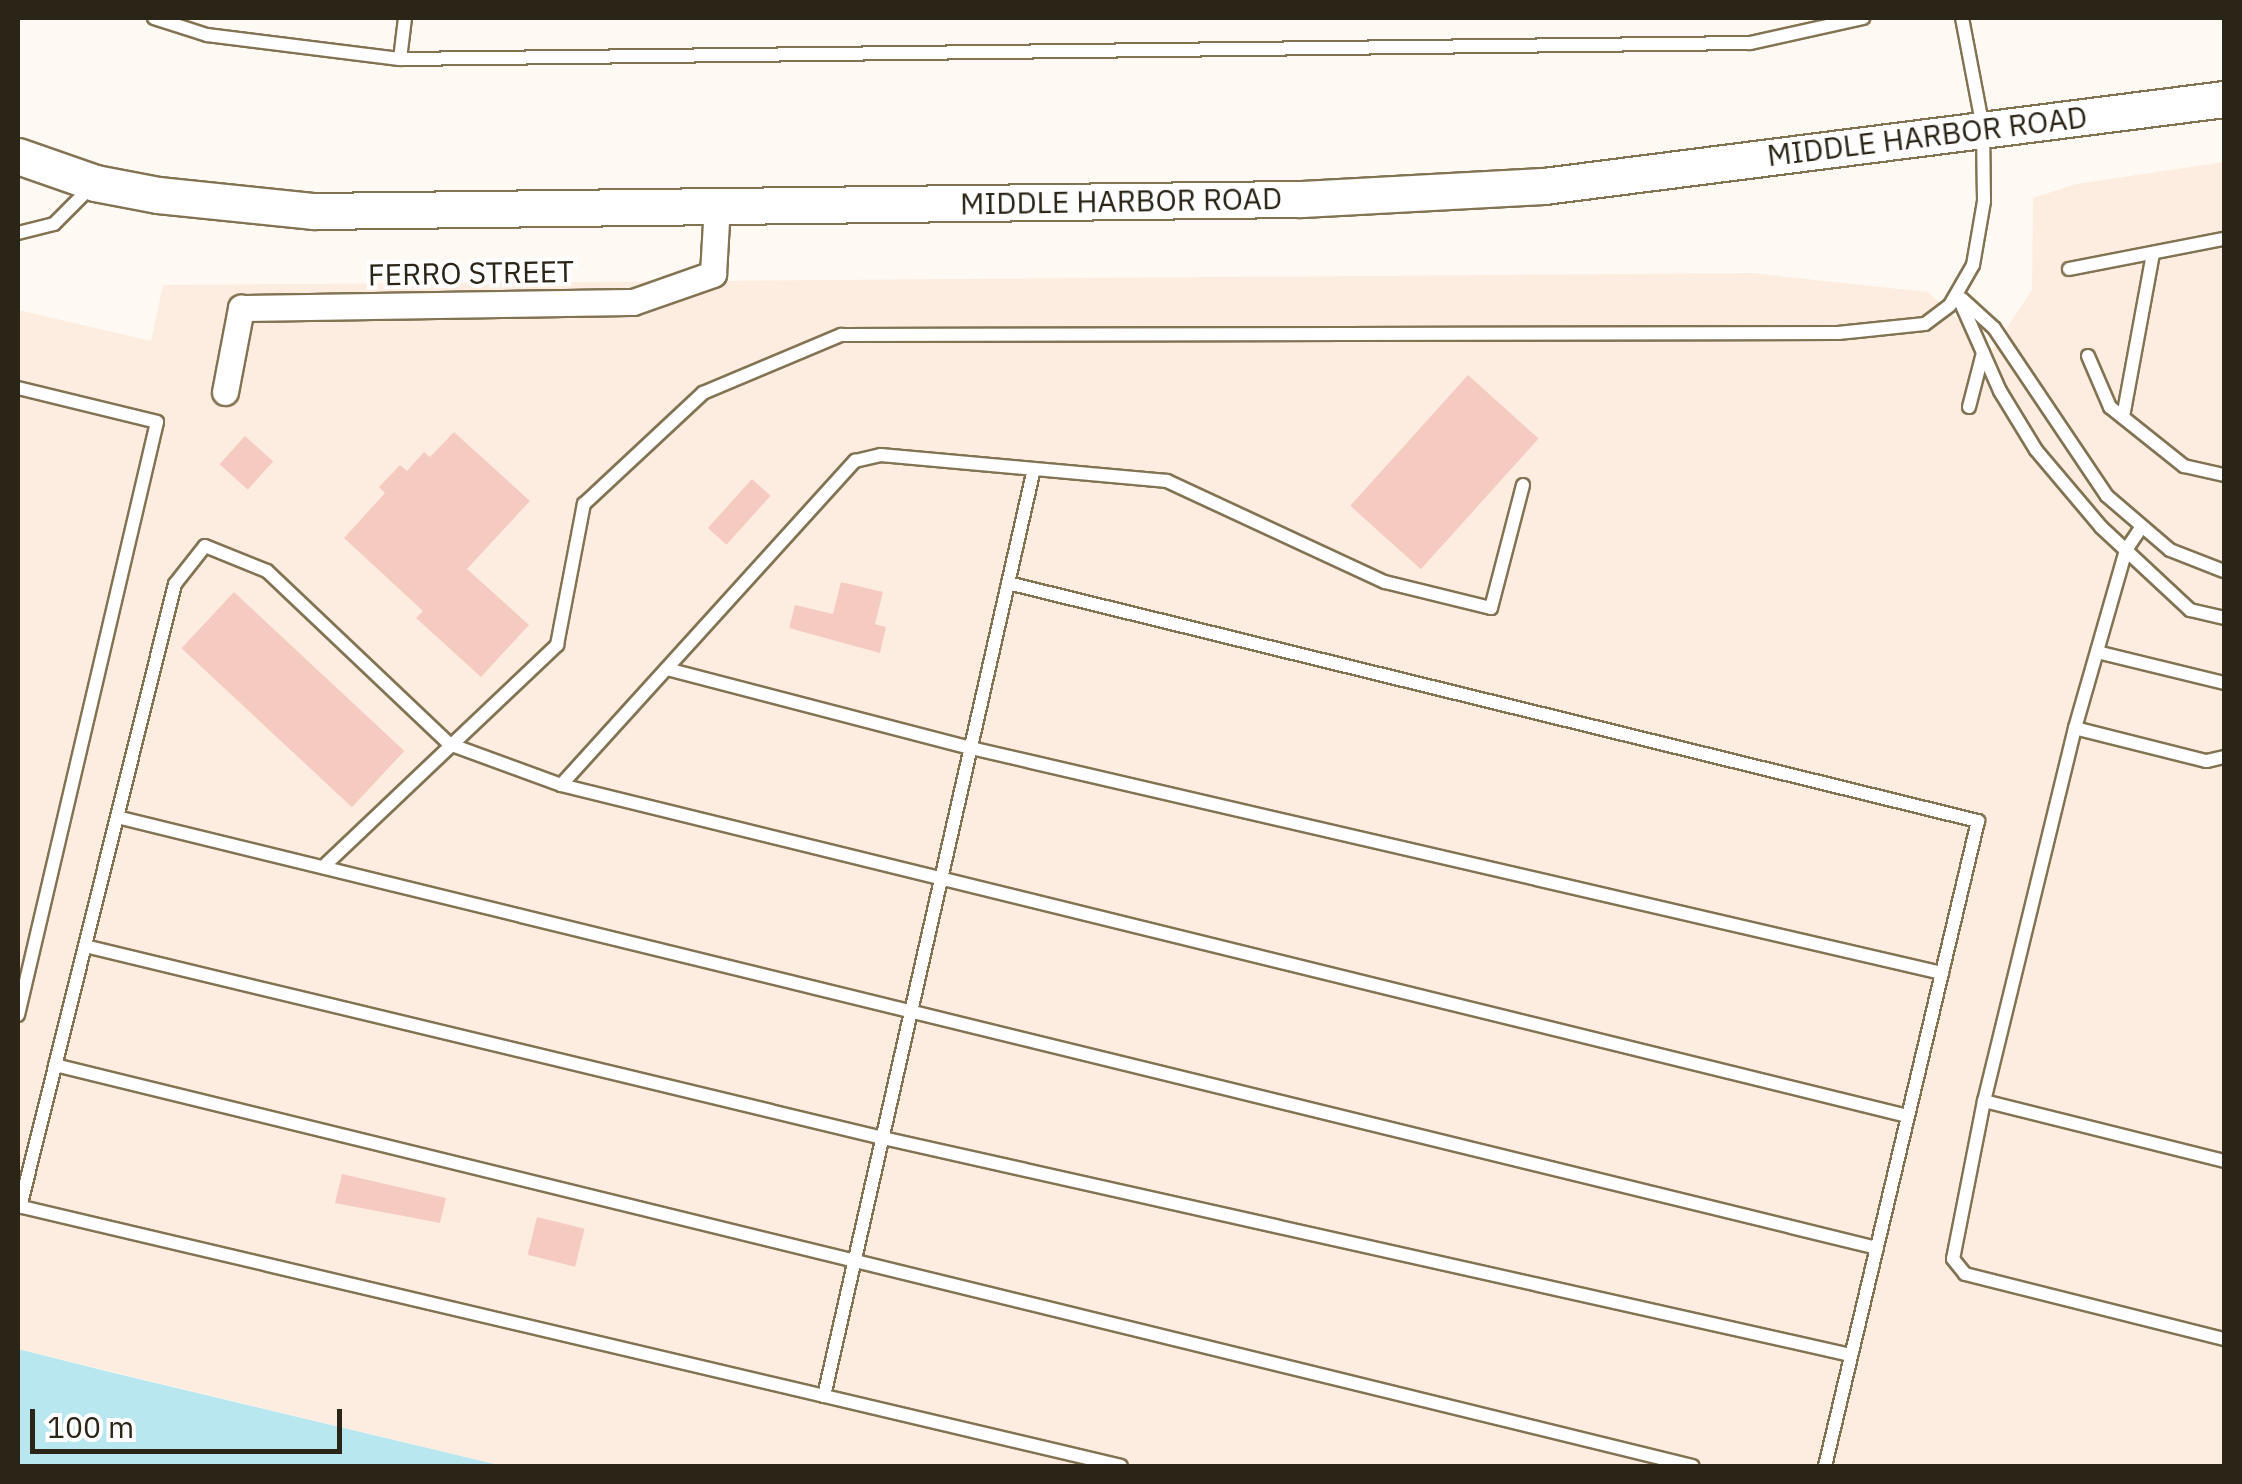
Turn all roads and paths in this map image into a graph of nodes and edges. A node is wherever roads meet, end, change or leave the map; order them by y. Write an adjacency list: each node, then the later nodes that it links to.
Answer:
1 (154, 18): 5 (lane)
2 (405, 18): 5 (lane)
3 (1864, 18): 5 (lane)
4 (1962, 18): 7 (lane)
5 (400, 60)
6 (2224, 100): 7 (main road, MIDDLE HARBOR ROAD)
7 (1983, 128): 10 (main road, MIDDLE HARBOR ROAD); 15 (lane)
8 (18, 156): 9 (main road, MIDDLE HARBOR ROAD)
9 (95, 183): 10 (main road, MIDDLE HARBOR ROAD); 11 (lane)
10 (717, 206): 19 (street, FERRO STREET)
11 (18, 233)
12 (2224, 239): 13 (lane)
13 (2153, 253): 14 (lane); 21 (lane)
14 (2069, 269)
15 (1957, 294): 16 (lane); 25 (lane); 34 (lane)
16 (1984, 353): 20 (lane); 26 (lane)
17 (2088, 356): 21 (lane)
18 (18, 388): 44 (lane)
19 (225, 392)
20 (1969, 407)
21 (2123, 417): 23 (lane)
22 (1034, 470): 24 (lane); 28 (lane); 31 (lane)
23 (2224, 474)
24 (1523, 485)
25 (2141, 528): 26 (lane); 27 (lane)
26 (2126, 550): 29 (lane); 30 (lane)
27 (2224, 571)
28 (1008, 583): 35 (lane); 42 (lane)
29 (2224, 618)
30 (2097, 652): 32 (lane); 33 (lane)
31 (667, 669): 35 (lane); 37 (lane)
32 (2224, 683)
33 (2075, 728): 36 (lane); 46 (lane)
34 (449, 744): 37 (lane); 38 (lane); 39 (lane)
35 (971, 748): 40 (lane); 42 (lane)
36 (2224, 757)
37 (561, 785): 40 (lane)
38 (117, 817): 39 (lane); 41 (lane)
39 (323, 867): 43 (lane)
40 (942, 878): 43 (lane); 47 (lane)
41 (85, 946): 45 (lane); 48 (lane)
42 (1942, 973): 47 (lane)
43 (912, 1009): 48 (lane); 51 (lane)
44 (18, 1015)
45 (55, 1064): 50 (lane); 52 (lane)
46 (1984, 1101): 49 (lane); 53 (lane)
47 (1908, 1116): 51 (lane)
48 (882, 1138): 52 (lane); 54 (lane)
49 (2224, 1161)
50 (19, 1207): 55 (lane)
51 (1877, 1248): 54 (lane)
52 (855, 1260): 55 (lane); 57 (lane)
53 (2224, 1339)
54 (1851, 1355): 58 (lane)
55 (824, 1396): 56 (lane)
56 (1121, 1466)
57 (1693, 1466)
58 (1825, 1466)

